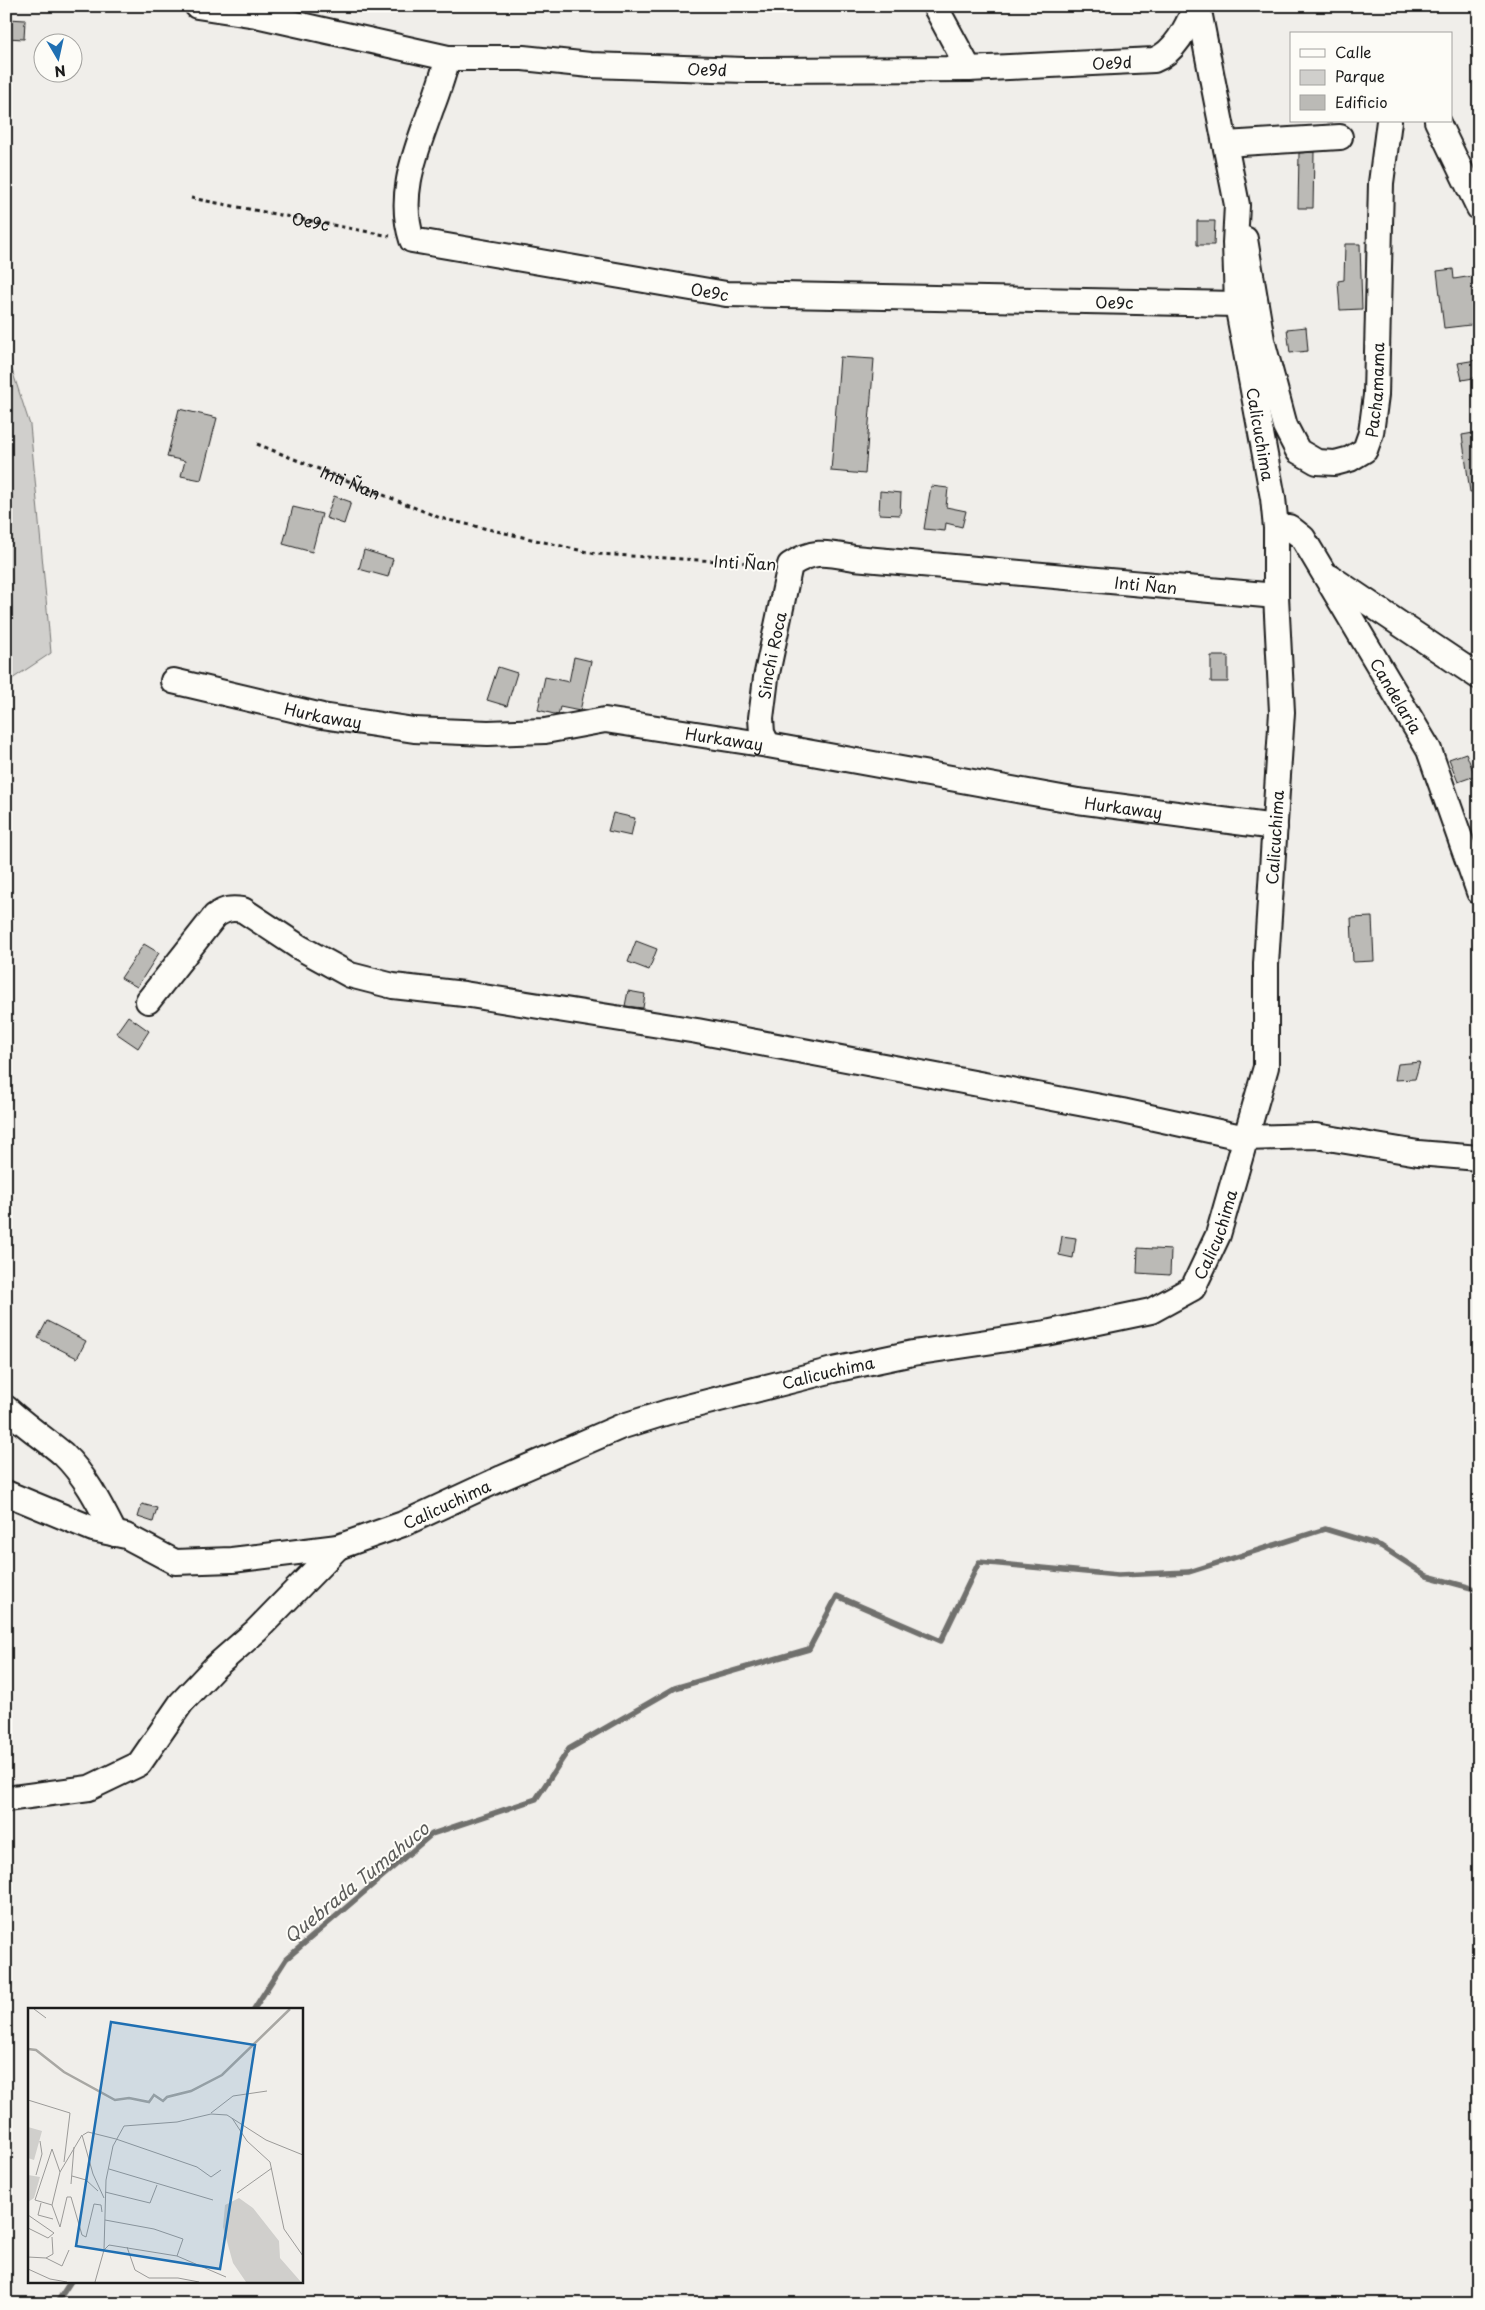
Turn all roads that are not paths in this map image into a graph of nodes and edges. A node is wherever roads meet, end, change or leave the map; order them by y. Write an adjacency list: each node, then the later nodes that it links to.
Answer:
1 (197, 6): 4 (street, Oe9d)
2 (935, 6): 5 (street)
3 (1197, 6): 5 (street, Oe9d); 9 (street, Calicuchima)
4 (448, 58): 5 (street, Oe9d); 12 (street, Oe9c)
5 (969, 69)
6 (1389, 122): 10 (street, Pachamama)
7 (1437, 122): 11 (street)
8 (1340, 136): 9 (street)
9 (1225, 144): 10 (street, Calicuchima)
10 (1237, 205): 12 (street, Calicuchima)
11 (1479, 208)
12 (1237, 304): 13 (street, Calicuchima)
13 (1276, 528): 15 (street, Candelaria); 16 (street, Calicuchima)
14 (790, 565): 16 (street, Inti Ñan); 19 (street, Sinchi Roca)
15 (1324, 573): 17 (street); 21 (street, Candelaria)
16 (1276, 596): 20 (street, Calicuchima)
17 (1479, 677)
18 (173, 681): 19 (street, Hurkaway)
19 (768, 745): 20 (street, Hurkaway)
20 (1275, 827): 23 (street, Calicuchima)
21 (1479, 892)
22 (148, 1001): 23 (street)
23 (1246, 1138): 24 (street); 28 (street, Calicuchima)
24 (1479, 1158)
25 (6, 1408): 27 (street)
26 (6, 1493): 27 (street, Calicuchima)
27 (115, 1534): 28 (street, Calicuchima)
28 (338, 1548): 29 (street)
29 (6, 1799)

